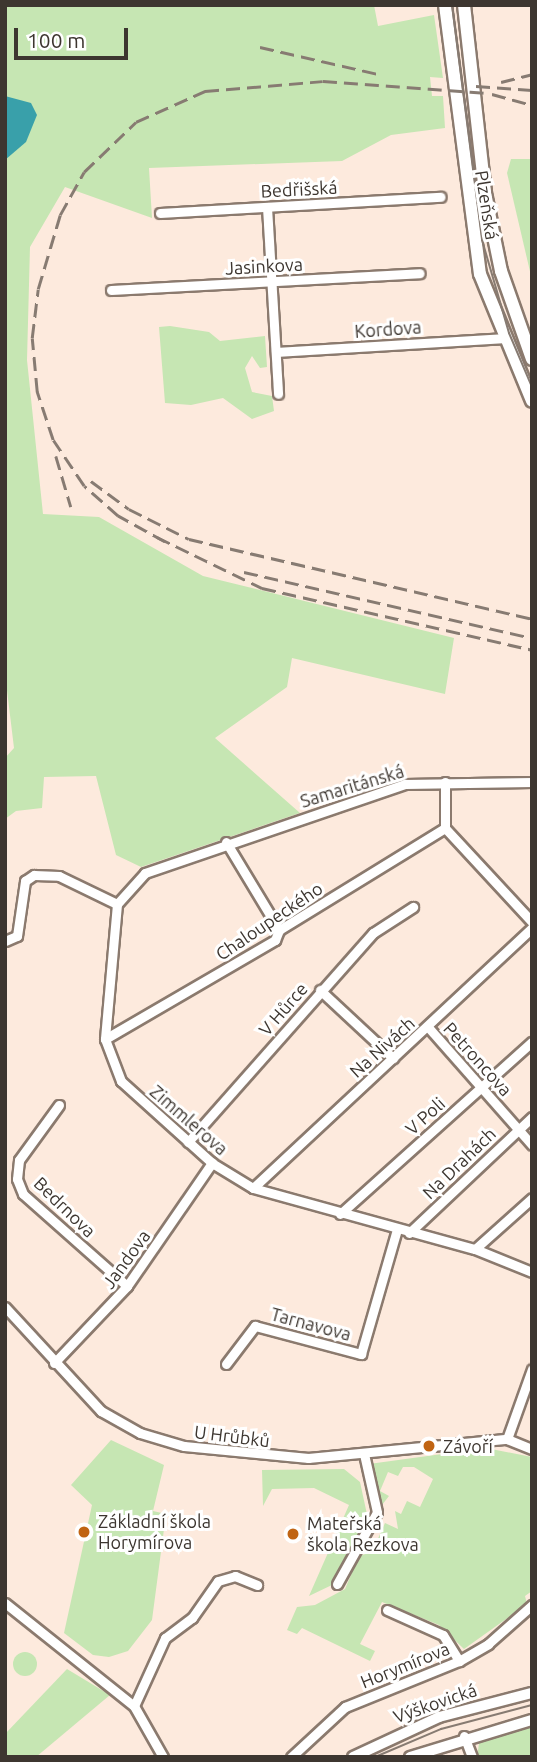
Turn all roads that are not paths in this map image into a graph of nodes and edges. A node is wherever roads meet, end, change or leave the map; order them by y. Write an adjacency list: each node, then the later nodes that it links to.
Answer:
1 (445, 5): 9 (main road, Plzeňská)
2 (464, 5): 11 (main road, Plzeňská)
3 (441, 197): 4 (street, Bedřišská)
4 (268, 207): 5 (street, Bedřišská); 7 (street)
5 (160, 213)
6 (420, 273): 7 (street, Jasinkova)
7 (272, 281): 8 (street, Jasinkova); 10 (street)
8 (111, 290)
9 (502, 338): 10 (street, Kordova); 13 (main road, Plzeňská)
10 (276, 352): 12 (street)
11 (532, 359)
12 (278, 394)
13 (532, 401)
14 (445, 782): 15 (street, Samaritánská); 16 (street); 17 (street, Samaritánská)
15 (532, 782)
16 (446, 828): 20 (street); 22 (street, Chaloupeckého)
17 (226, 842): 18 (street); 22 (street)
18 (117, 904): 23 (street); 26 (street, Zimmlerova)
19 (413, 908): 24 (street, V Hůrce)
20 (532, 922)
21 (532, 928): 25 (street, Na Nivách)
22 (279, 930): 26 (street, Chaloupeckého)
23 (5, 942)
24 (320, 990): 28 (street); 33 (street, V Hůrce)
25 (428, 1027): 28 (street, Na Nivách); 29 (street, Petroncova)
26 (105, 1039): 33 (street, Zimmlerova)
27 (532, 1042): 29 (street, V Poli)
28 (393, 1058): 36 (street, Na Nivách)
29 (482, 1086): 32 (street, Petroncova); 38 (street, V Poli)
30 (59, 1105): 43 (street, Bedrnova)
31 (532, 1117): 32 (street, Na Drahách)
32 (518, 1129): 34 (street, Petroncova); 40 (street, Na Drahách)
33 (188, 1142): 35 (street, Zimmlerova)
34 (532, 1144)
35 (212, 1163): 36 (street, Zimmlerova); 43 (street, Jandova)
36 (253, 1188): 38 (street, Zimmlerova)
37 (532, 1198): 41 (street)
38 (340, 1214): 39 (street, Zimmlerova)
39 (397, 1229): 40 (street, Zimmlerova); 46 (street, Tarnavova)
40 (409, 1233): 41 (street, Zimmlerova)
41 (475, 1249): 42 (street, Zimmlerova)
42 (532, 1272)
43 (127, 1286): 45 (street, Jandova)
44 (5, 1307): 45 (street, U Hrůbků)
45 (54, 1363): 50 (street, U Hrůbků)
46 (226, 1364)
47 (532, 1370): 48 (street)
48 (507, 1439): 49 (street); 50 (street, U Hrůbků)
49 (532, 1449)
50 (364, 1454): 51 (street)
51 (337, 1584)
52 (257, 1585): 58 (street)
53 (5, 1603): 58 (street)
54 (532, 1605): 56 (street, Horymírova)
55 (387, 1610): 56 (street)
56 (459, 1661): 62 (street, Horymírova)
57 (532, 1693): 63 (street, Výškovická)
58 (134, 1706): 61 (street)
59 (532, 1720): 60 (street)
60 (464, 1736): 64 (street); 65 (street)
61 (163, 1757)
62 (292, 1757)
63 (353, 1757)
64 (410, 1757)
65 (472, 1757)

